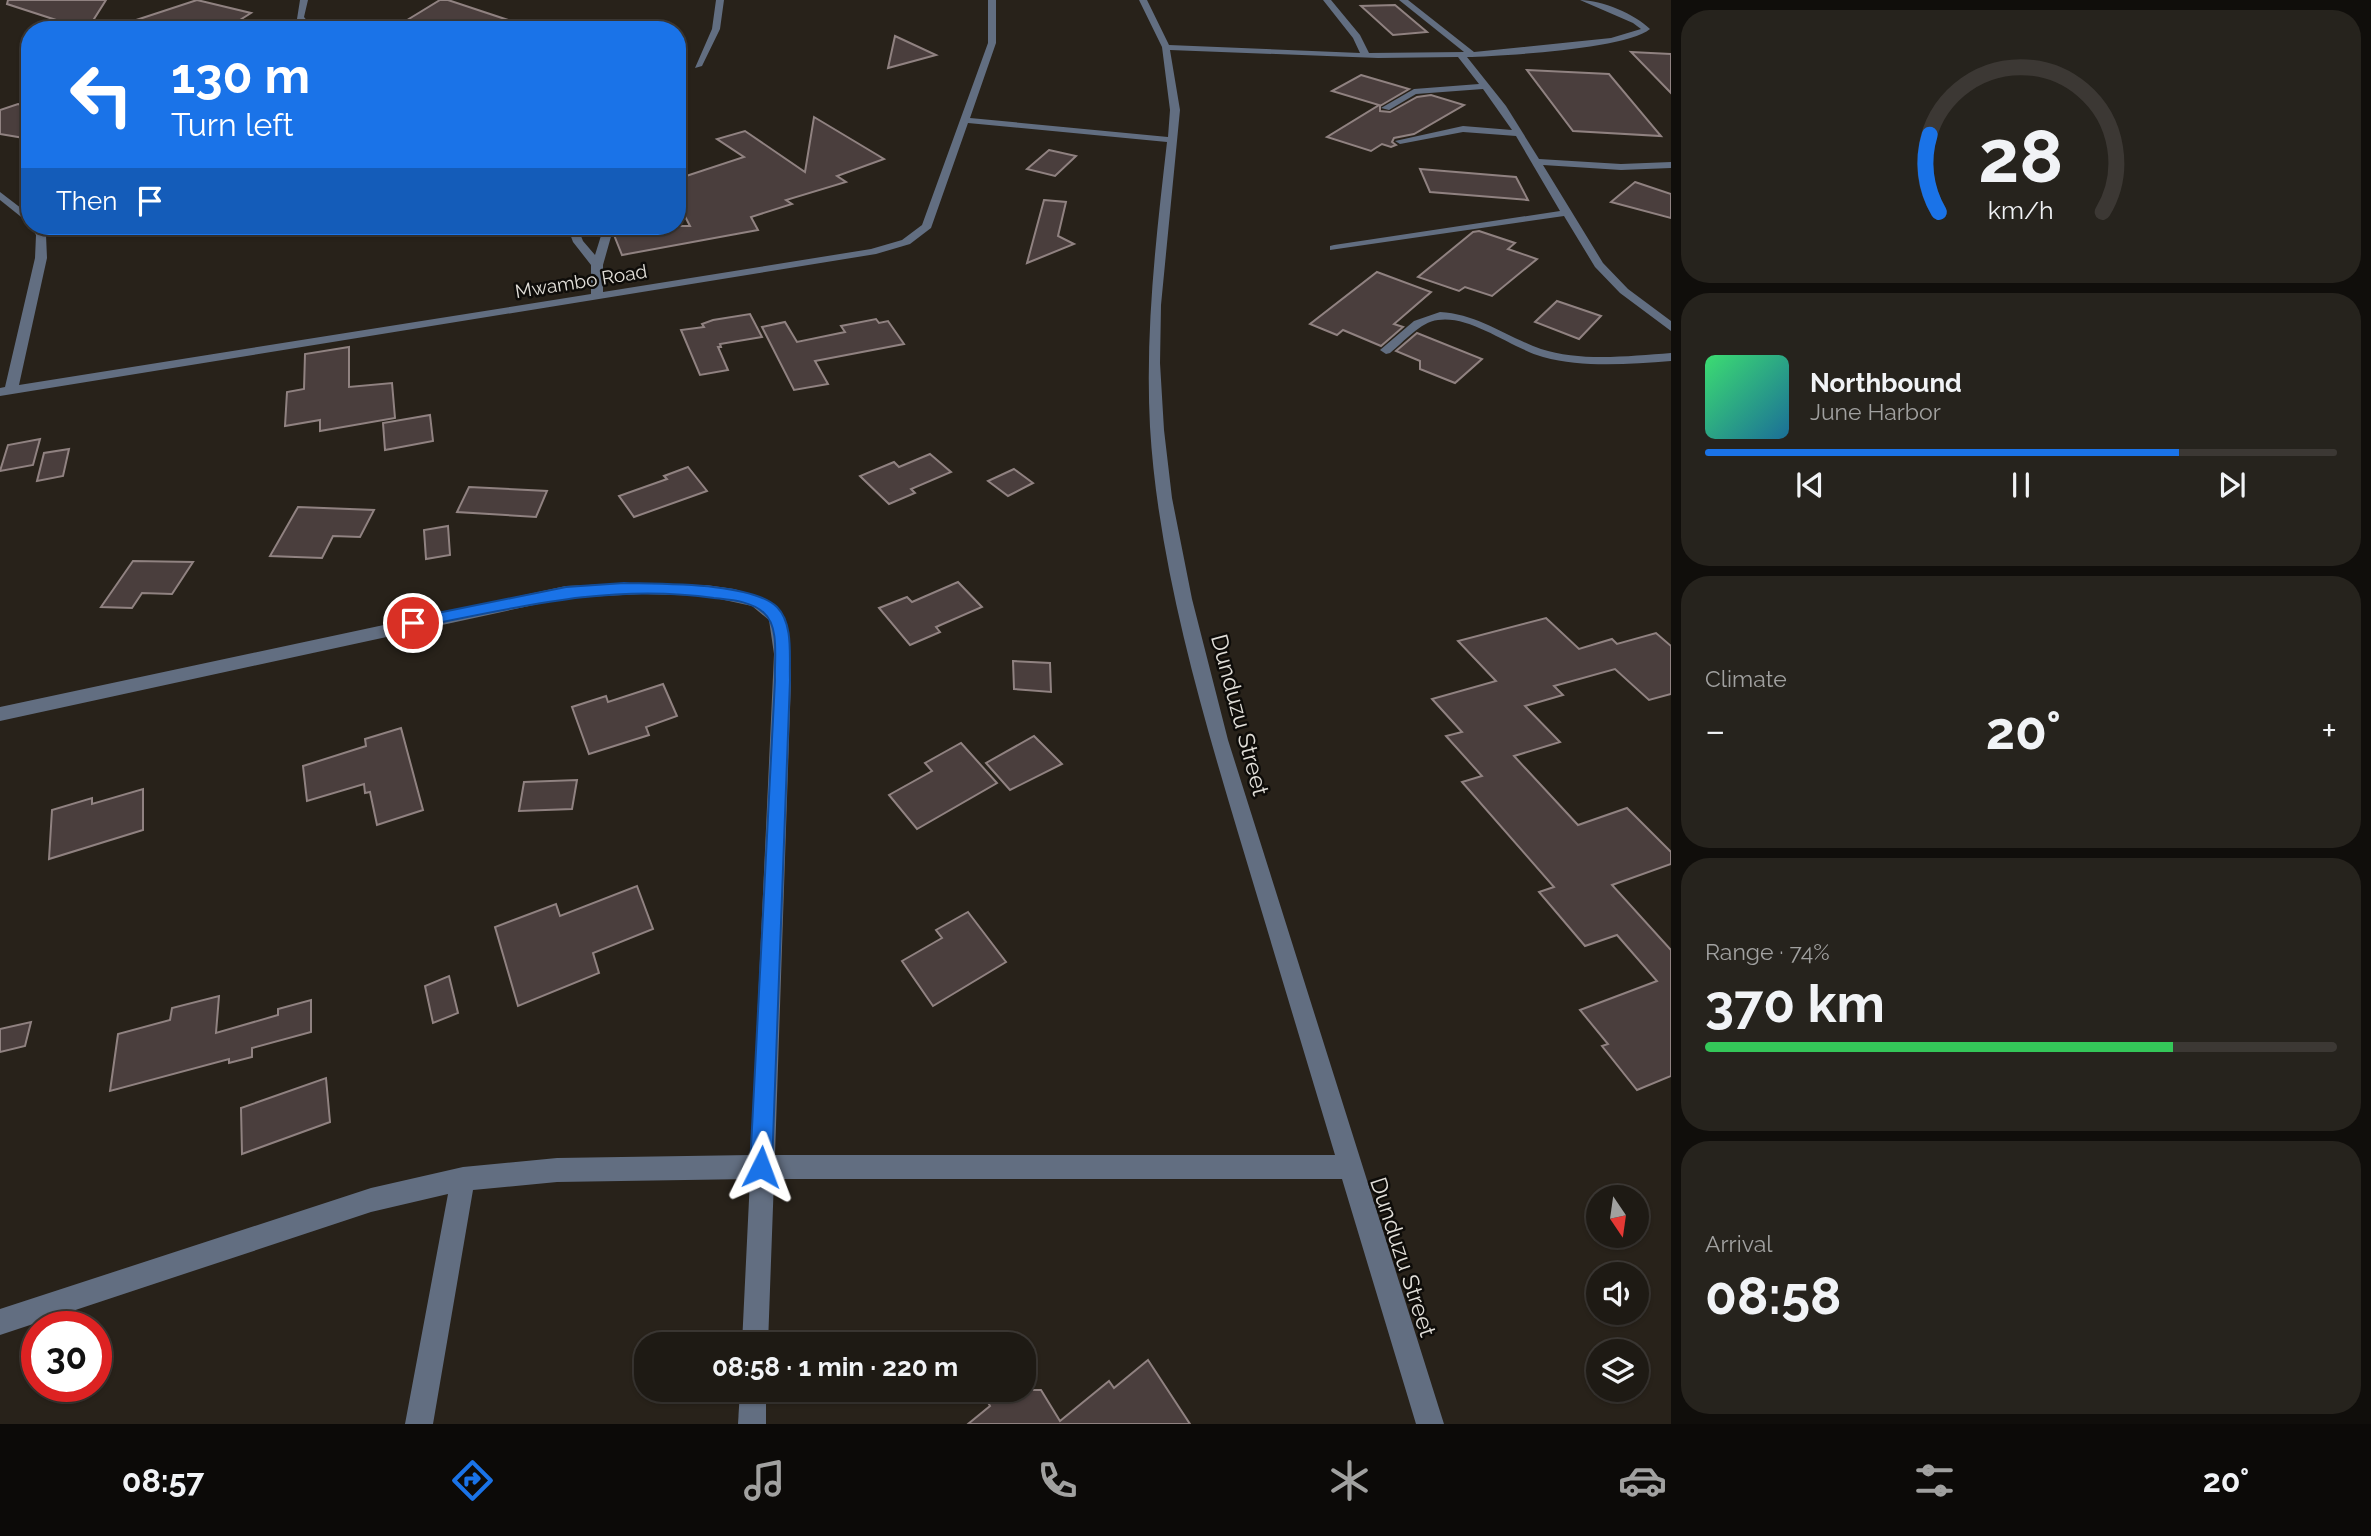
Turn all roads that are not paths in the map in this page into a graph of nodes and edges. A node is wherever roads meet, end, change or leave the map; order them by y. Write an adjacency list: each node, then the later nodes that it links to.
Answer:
1 (304, 0): 8 (street)
2 (720, 0): 12 (street)
3 (992, 0): 15 (street, Mwambo Road)
4 (1143, 0): 9 (street, Dunduzu Street)
5 (1328, 0): 10 (street)
6 (1403, 0): 11 (street)
7 (1584, 0): 11 (street)
8 (303, 21)
9 (1166, 47): 10 (street); 17 (street, Dunduzu Street)
10 (1365, 54): 11 (street)
11 (1466, 54): 13 (street)
12 (698, 66)
13 (1485, 86): 14 (street); 16 (street)
14 (1386, 108)
15 (966, 120): 17 (street); 29 (street, Mwambo Road)
16 (1520, 134): 18 (street); 19 (street)
17 (1172, 140): 36 (street, Dunduzu Street)
18 (1400, 141)
19 (1536, 162): 20 (street); 23 (street)
20 (1671, 165)
21 (0, 195): 22 (street)
22 (21, 213)
23 (1565, 213): 27 (street); 30 (street)
24 (41, 235): 33 (street)
25 (575, 235): 28 (street)
26 (606, 235): 28 (street)
27 (1334, 248)
28 (597, 265): 29 (street)
29 (597, 297): 33 (street, Mwambo Road)
30 (1671, 327)
31 (1387, 350): 32 (street)
32 (1671, 357)
33 (5, 391)
34 (0, 714): 35 (street)
35 (761, 1167): 36 (street); 37 (street); 39 (street)
36 (1349, 1167): 43 (street, Dunduzu Street)
37 (463, 1179): 38 (street); 41 (street)
38 (0, 1322)
39 (755, 1332)
40 (753, 1402): 42 (street)
41 (419, 1424)
42 (752, 1424)
43 (1430, 1424)

